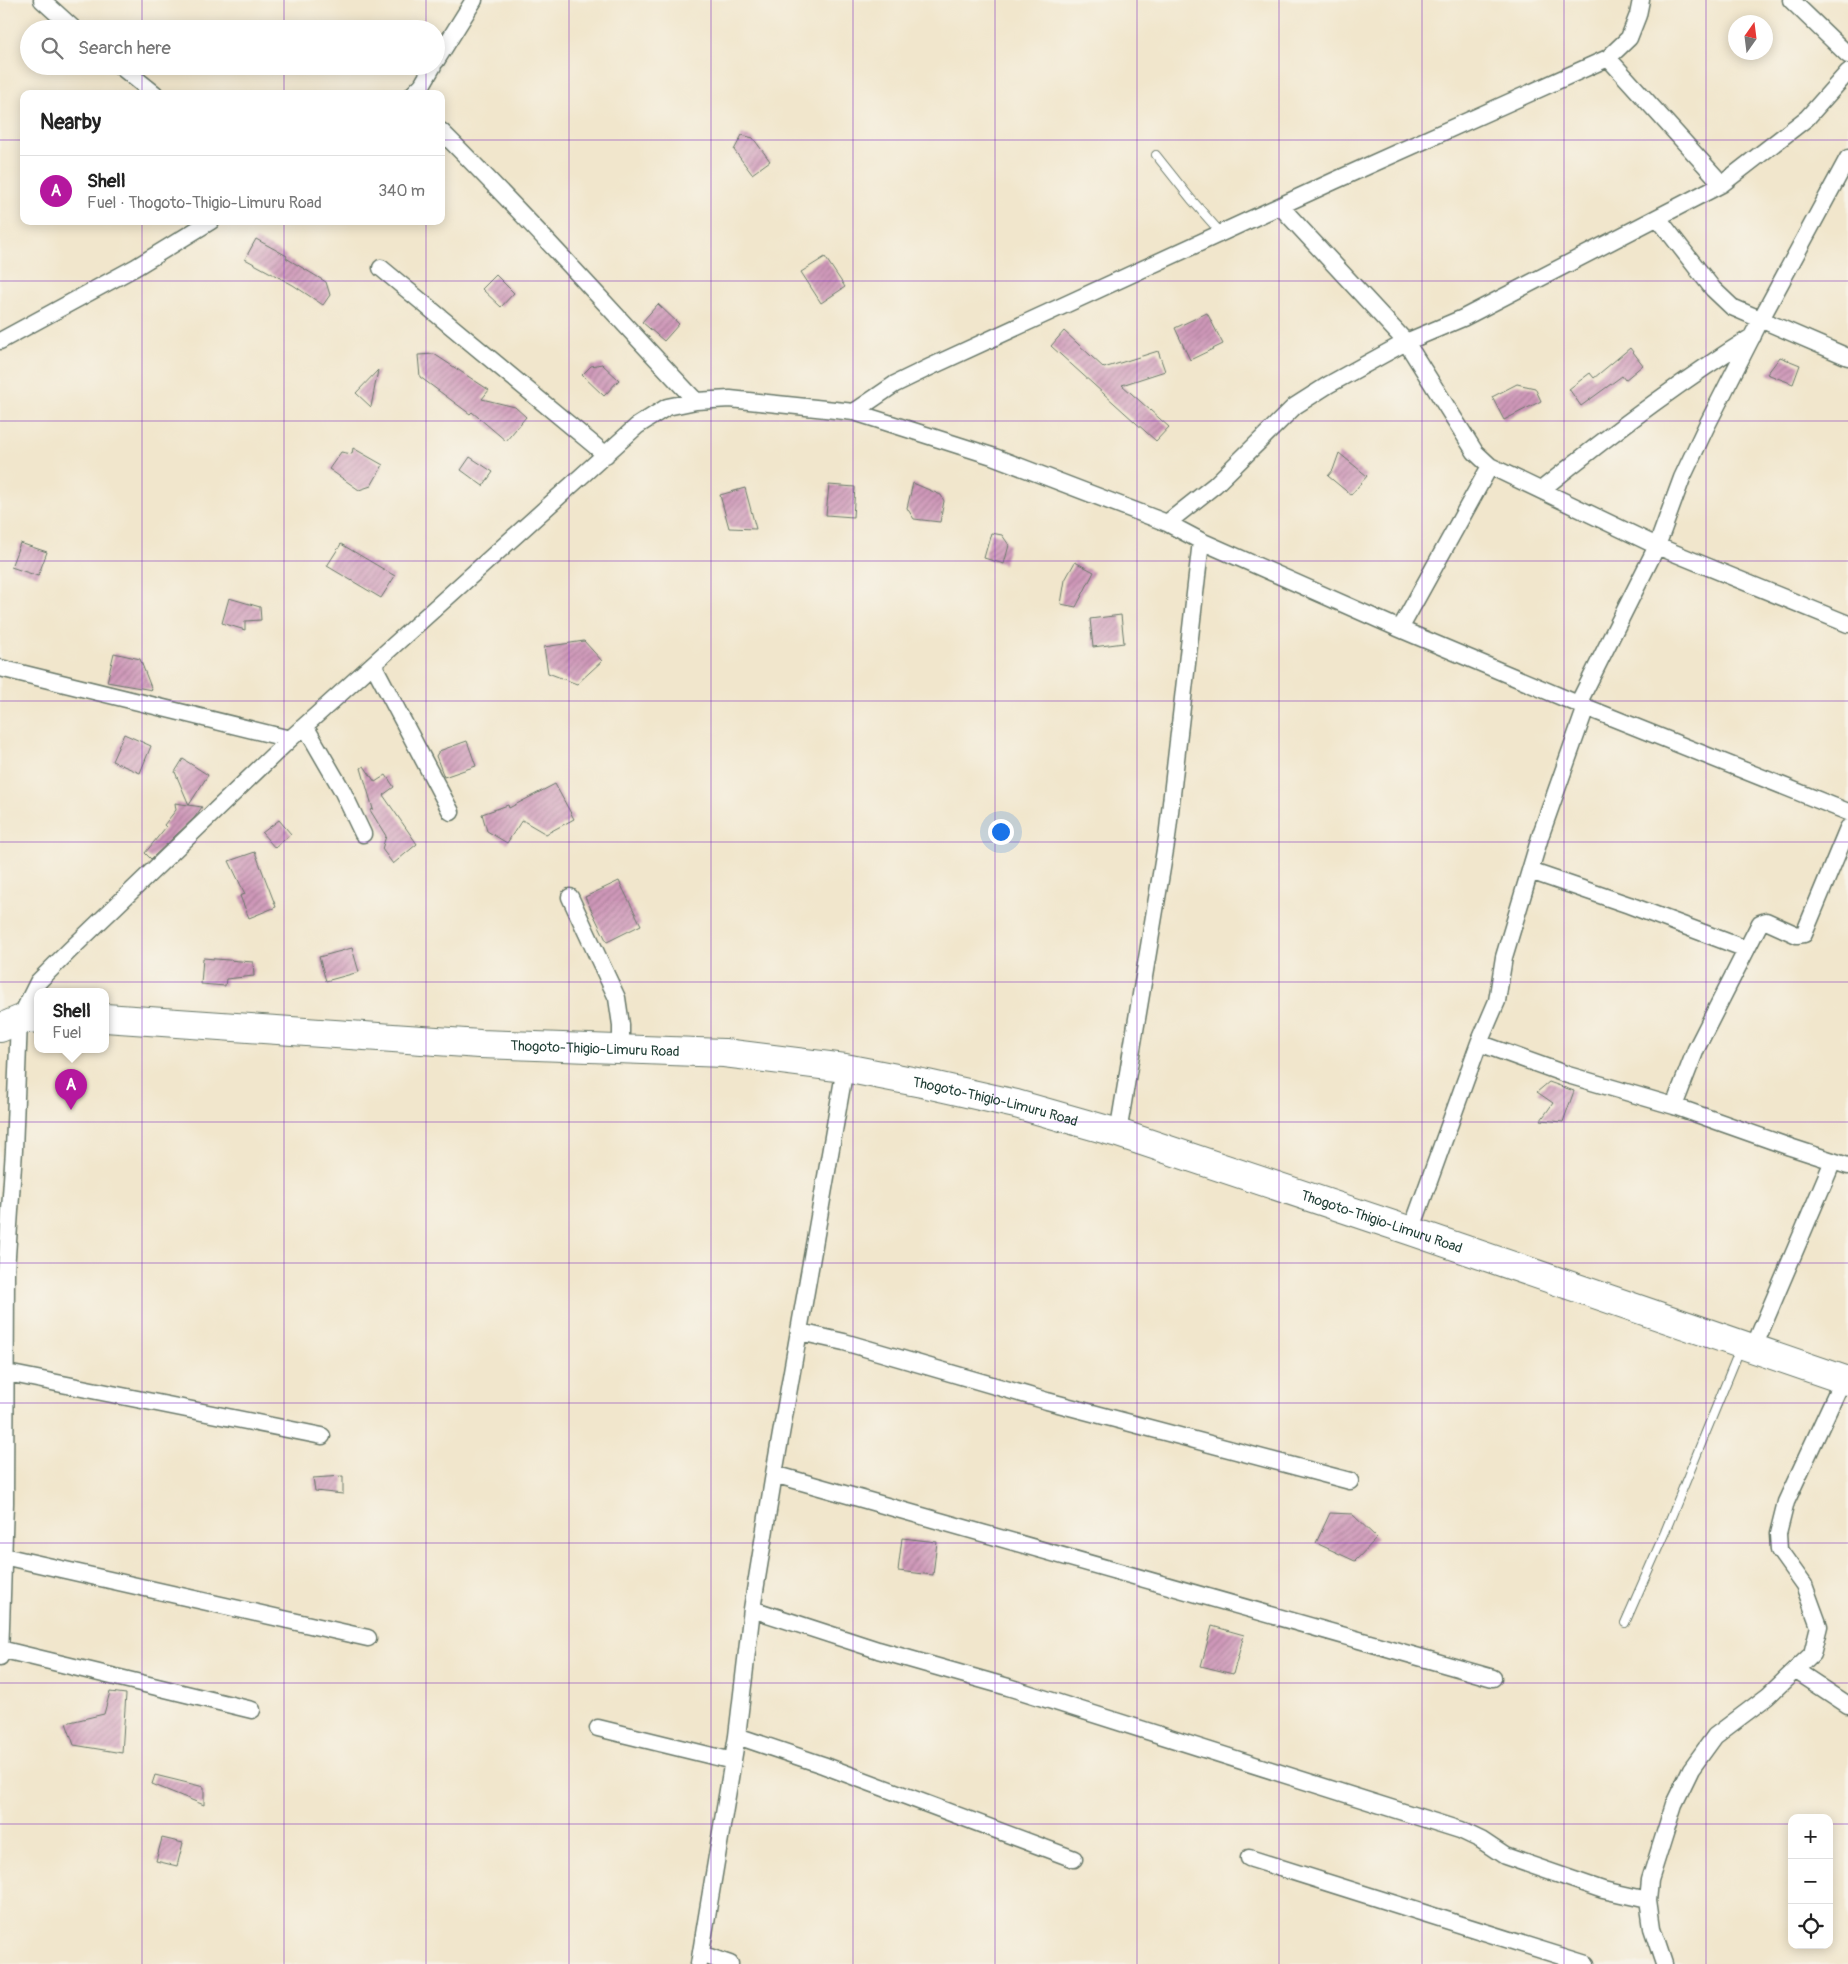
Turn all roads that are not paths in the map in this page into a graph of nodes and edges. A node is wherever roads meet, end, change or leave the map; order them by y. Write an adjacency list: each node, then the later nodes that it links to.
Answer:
1 (42, 0): 5 (street)
2 (474, 0): 6 (street)
3 (1641, 0): 8 (street)
4 (1791, 0): 7 (street)
5 (64, 20)
6 (445, 47)
7 (1848, 55)
8 (1608, 58): 17 (street); 18 (street)
9 (1848, 72): 17 (street)
10 (131, 75): 12 (street)
11 (428, 75): 13 (street)
12 (150, 90)
13 (417, 90)
14 (445, 135): 28 (street)
15 (1156, 155): 21 (lane)
16 (1848, 158): 23 (street)
17 (1722, 184): 19 (street)
18 (1280, 206): 21 (street); 26 (street)
19 (1658, 218): 23 (street); 26 (street)
20 (204, 225): 25 (street)
21 (1222, 233): 29 (street)
22 (381, 268): 30 (street)
23 (1761, 318): 24 (street); 27 (street)
24 (1754, 336): 32 (street); 35 (street)
25 (0, 341)
26 (1406, 342): 31 (street); 33 (street)
27 (1848, 357)
28 (696, 401): 29 (street); 30 (street)
29 (854, 412): 33 (street)
30 (606, 455): 38 (street)
31 (1490, 466): 32 (street); 37 (street)
32 (1540, 490): 35 (street)
33 (1167, 523): 34 (street)
34 (1201, 541): 37 (street); 58 (street)
35 (1657, 546): 36 (street); 40 (street)
36 (1848, 624)
37 (1400, 629): 40 (street)
38 (373, 664): 41 (street); 43 (street)
39 (0, 668): 42 (street)
40 (1582, 706): 44 (street); 47 (street)
41 (304, 726): 42 (street); 46 (street)
42 (290, 739): 50 (street)
43 (451, 812)
44 (1848, 812)
45 (1848, 828): 49 (street)
46 (363, 834)
47 (1530, 871): 49 (street); 54 (street)
48 (570, 897): 55 (street)
49 (1746, 949): 57 (street)
50 (35, 988)
51 (34, 990): 53 (street)
52 (109, 1018): 55 (highway, Thogoto-Thigio-Limuru Road)
53 (19, 1022): 63 (street)
54 (1479, 1043): 57 (street); 60 (street)
55 (621, 1050): 56 (highway, Thogoto-Thigio-Limuru Road)
56 (845, 1068): 58 (highway, Thogoto-Thigio-Limuru Road); 61 (street)
57 (1674, 1106): 59 (street)
58 (1118, 1133): 60 (highway, Thogoto-Thigio-Limuru Road)
59 (1840, 1163): 62 (street)
60 (1411, 1231): 62 (highway, Thogoto-Thigio-Limuru Road)
61 (800, 1332): 66 (street); 67 (street)
62 (1747, 1347): 64 (highway, Thogoto-Thigio-Limuru Road); 70 (lane)
63 (7, 1373): 65 (street); 68 (street)
64 (1845, 1380): 74 (street)
65 (322, 1436)
66 (774, 1474): 69 (street); 75 (street)
67 (1350, 1481)
68 (3, 1556): 71 (street); 72 (street)
69 (752, 1608): 79 (street); 83 (street)
70 (1625, 1623)
71 (368, 1638)
72 (0, 1649): 73 (street); 77 (street)
73 (0, 1657)
74 (1795, 1670): 76 (street); 83 (street)
75 (1493, 1678)
76 (1848, 1704)
77 (252, 1710)
78 (598, 1728): 80 (street)
79 (737, 1736): 80 (street); 82 (street)
80 (733, 1761): 84 (street)
81 (1249, 1858): 86 (street)
82 (1074, 1859)
83 (1648, 1900): 87 (street)
84 (700, 1959): 85 (street)
85 (730, 1964)
86 (1586, 1964)
87 (1664, 1964)

